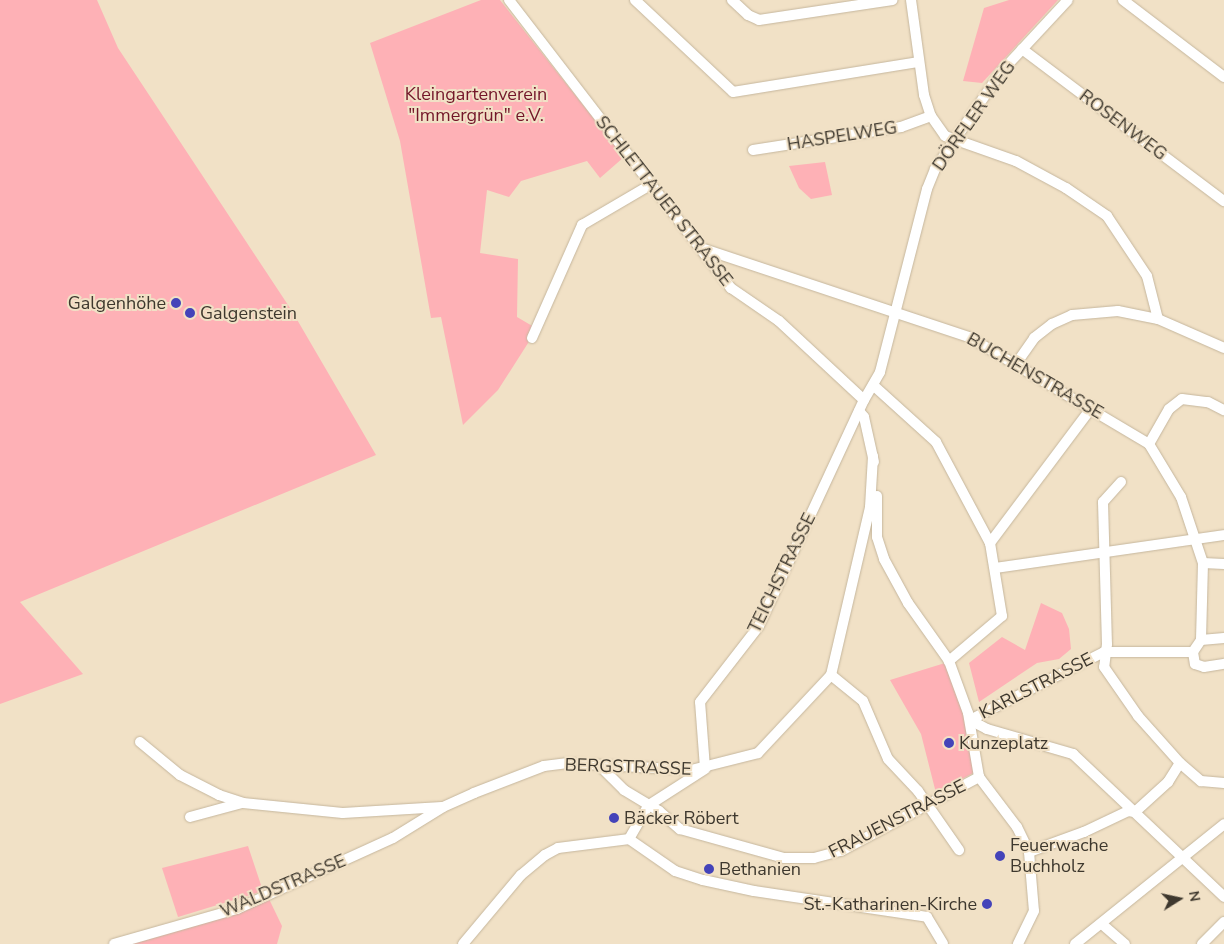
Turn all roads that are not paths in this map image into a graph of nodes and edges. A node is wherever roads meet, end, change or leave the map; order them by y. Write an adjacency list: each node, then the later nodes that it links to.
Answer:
1 (510, 0): 14 (street, SCHLETTAUER STRASSE)
2 (635, 0): 9 (street)
3 (732, 0): 4 (street)
4 (893, 0)
5 (911, 0): 9 (street)
6 (1068, 0): 8 (street, DÖRFLER WEG)
7 (1123, 0): 10 (street)
8 (1022, 50): 12 (street, DÖRFLER WEG); 15 (street, ROSENWEG)
9 (918, 62): 11 (street)
10 (1224, 77)
11 (930, 116): 12 (street); 13 (street, HASPELWEG)
12 (953, 139): 17 (street, DÖRFLER WEG); 18 (street)
13 (753, 150)
14 (652, 184): 16 (street, SCHLETTAUER STRASSE); 19 (street)
15 (1224, 201)
16 (704, 250): 17 (street, BUCHENSTRASSE); 23 (street, SCHLETTAUER STRASSE)
17 (896, 311): 21 (street, BUCHENSTRASSE); 22 (street, DÖRFLER WEG)
18 (1158, 319): 20 (street); 21 (street)
19 (532, 338)
20 (1224, 348)
21 (1016, 364): 24 (street, BUCHENSTRASSE)
22 (873, 385): 23 (street, TEICHSTRASSE); 32 (street)
23 (864, 400): 26 (street, TEICHSTRASSE)
24 (1092, 407): 27 (street, BUCHENSTRASSE); 32 (street)
25 (1224, 410): 27 (street)
26 (859, 411): 28 (street); 48 (street, TEICHSTRASSE)
27 (1150, 444): 31 (street, BUCHENSTRASSE)
28 (873, 456): 41 (street); 43 (street)
29 (1121, 482): 33 (street)
30 (1224, 535): 31 (street)
31 (1197, 538): 33 (street); 34 (street, BUCHENSTRASSE)
32 (990, 543): 36 (street)
33 (1103, 550): 36 (street); 39 (street)
34 (1203, 563): 35 (street); 38 (street, BUCHENSTRASSE)
35 (1224, 564)
36 (995, 568): 41 (street)
37 (1224, 638): 38 (street)
38 (1201, 640): 40 (street)
39 (1104, 652): 40 (street, KARLSTRASSE); 44 (street, KARLSTRASSE); 46 (street)
40 (1193, 652): 42 (street)
41 (949, 661): 44 (street)
42 (1224, 664)
43 (831, 676): 48 (street, BERGSTRASSE); 52 (street)
44 (970, 720): 49 (street); 55 (street)
45 (140, 742): 51 (street)
46 (1180, 764): 50 (street); 55 (street)
47 (601, 767): 48 (street, BERGSTRASSE); 53 (street, FRAUENSTRASSE); 54 (street, BERGSTRASSE)
48 (705, 768): 53 (street)
49 (979, 777): 52 (street, FRAUENSTRASSE); 60 (street)
50 (1224, 784)
51 (243, 803): 54 (street); 56 (street)
52 (927, 804): 53 (street, FRAUENSTRASSE); 59 (street)
53 (649, 805): 58 (street)
54 (443, 807): 65 (street, WALDSTRASSE)
55 (1135, 812): 60 (street); 61 (street)
56 (190, 817)
57 (1224, 824): 61 (street)
58 (629, 839): 66 (street); 67 (street)
59 (959, 850)
60 (1029, 852): 68 (street)
61 (1182, 857): 62 (street); 64 (street)
62 (1224, 897)
63 (1224, 922): 71 (street)
64 (1103, 925): 69 (street); 70 (street)
65 (114, 944)
66 (463, 944)
67 (943, 944)
68 (1018, 944)
69 (1075, 944)
70 (1125, 944)
71 (1202, 944)

